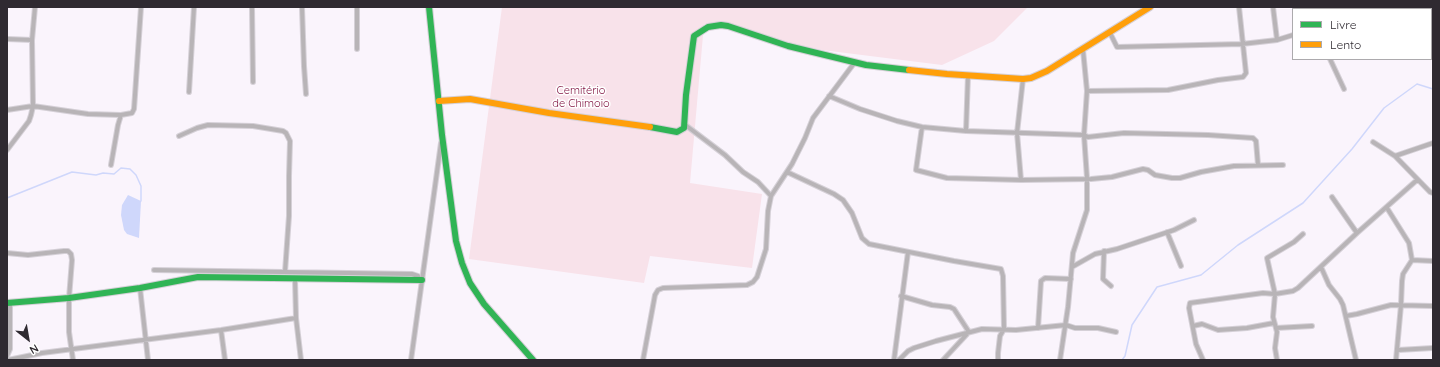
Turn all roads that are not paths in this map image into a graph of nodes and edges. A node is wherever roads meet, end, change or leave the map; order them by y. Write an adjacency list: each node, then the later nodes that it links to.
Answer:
1 (35, 7): 14 (street)
2 (142, 7): 32 (street)
3 (194, 7): 26 (street)
4 (252, 7): 23 (street)
5 (302, 7): 27 (street)
6 (357, 7): 17 (street)
7 (429, 7): 29 (street)
8 (1150, 7): 11 (street)
9 (1239, 7): 16 (street)
10 (1273, 7): 15 (street)
11 (1110, 33): 16 (street); 18 (street)
12 (1292, 35): 15 (street)
13 (7, 40): 14 (street)
14 (32, 40): 30 (street)
15 (1277, 40): 16 (street)
16 (1242, 44): 25 (street)
17 (357, 49)
18 (1083, 50): 22 (street); 25 (street)
19 (1330, 60): 24 (street)
20 (854, 62): 21 (street); 28 (street); 33 (street)
21 (968, 75): 22 (street); 35 (street)
22 (1023, 79): 36 (street)
23 (253, 82)
24 (1344, 89)
25 (1087, 91): 38 (street)
26 (189, 92)
27 (306, 94)
28 (829, 96): 34 (street); 47 (street)
29 (440, 101): 33 (street); 37 (street)
30 (32, 106): 31 (street); 32 (street); 42 (street)
31 (7, 110)
32 (121, 115): 44 (street)
33 (684, 124): 52 (street)
34 (922, 127): 35 (street); 49 (street)
35 (966, 131): 36 (street)
36 (1016, 133): 38 (street); 49 (street)
37 (442, 135): 71 (street); 103 (street)
38 (1084, 135): 45 (street); 48 (street)
39 (179, 136): 68 (street)
40 (1373, 142): 43 (street)
41 (1433, 143): 43 (street)
42 (7, 150)
43 (1394, 156): 50 (street)
44 (111, 165)
45 (1258, 165): 46 (street); 48 (street)
46 (1283, 165)
47 (787, 172): 52 (street); 59 (street)
48 (1087, 178): 49 (street); 65 (street)
49 (1021, 180)
50 (1418, 180): 51 (street); 54 (street)
51 (1433, 193)
52 (771, 196): 104 (street)
53 (1332, 197): 57 (street)
54 (1387, 208): 57 (street); 62 (street)
55 (1194, 220): 56 (street)
56 (1167, 232): 60 (street); 64 (street)
57 (1357, 233): 66 (street)
58 (1303, 234): 74 (street)
59 (908, 252): 75 (street); 88 (street)
60 (1104, 252): 65 (street); 72 (street)
61 (7, 253): 76 (street)
62 (1412, 260): 63 (street); 78 (street)
63 (1433, 261)
64 (1181, 266)
65 (1072, 267): 70 (street)
66 (1321, 267): 74 (street); 80 (street)
67 (154, 270): 68 (street)
68 (285, 272): 71 (street)
69 (295, 279): 71 (street); 73 (street); 81 (street)
70 (1071, 279): 83 (street); 86 (street)
71 (421, 280): 102 (street)
72 (1111, 286)
73 (140, 288): 76 (street); 92 (street)
74 (1275, 294): 82 (street); 84 (street)
75 (901, 296): 90 (street); 105 (street)
76 (69, 298): 77 (street); 94 (street)
77 (8, 302): 96 (street)
78 (1401, 305): 79 (street); 80 (street); 95 (street)
79 (1433, 306)
80 (1346, 316): 112 (street)
81 (296, 318): 89 (street); 101 (street)
82 (1274, 323): 84 (street); 87 (street)
83 (1066, 325): 86 (street); 91 (street); 109 (street)
84 (1193, 326): 110 (street)
85 (1312, 326): 87 (street)
86 (1038, 328): 88 (street)
87 (1276, 328): 111 (street)
88 (1004, 329): 90 (street); 108 (street)
89 (221, 330): 92 (street); 100 (street)
90 (969, 332): 106 (street); 107 (street)
91 (1116, 332)
92 (147, 340): 94 (street); 99 (street)
93 (1433, 348): 95 (street)
94 (71, 349): 97 (street); 98 (street)
95 (1398, 350): 113 (street)
96 (7, 356)
97 (8, 360)
98 (74, 360)
99 (148, 360)
100 (225, 360)
101 (302, 360)
102 (412, 360)
103 (533, 360)
104 (643, 360)
105 (894, 360)
106 (899, 360)
107 (943, 360)
108 (998, 360)
109 (1060, 360)
110 (1203, 360)
111 (1277, 360)
112 (1356, 360)
113 (1396, 360)

